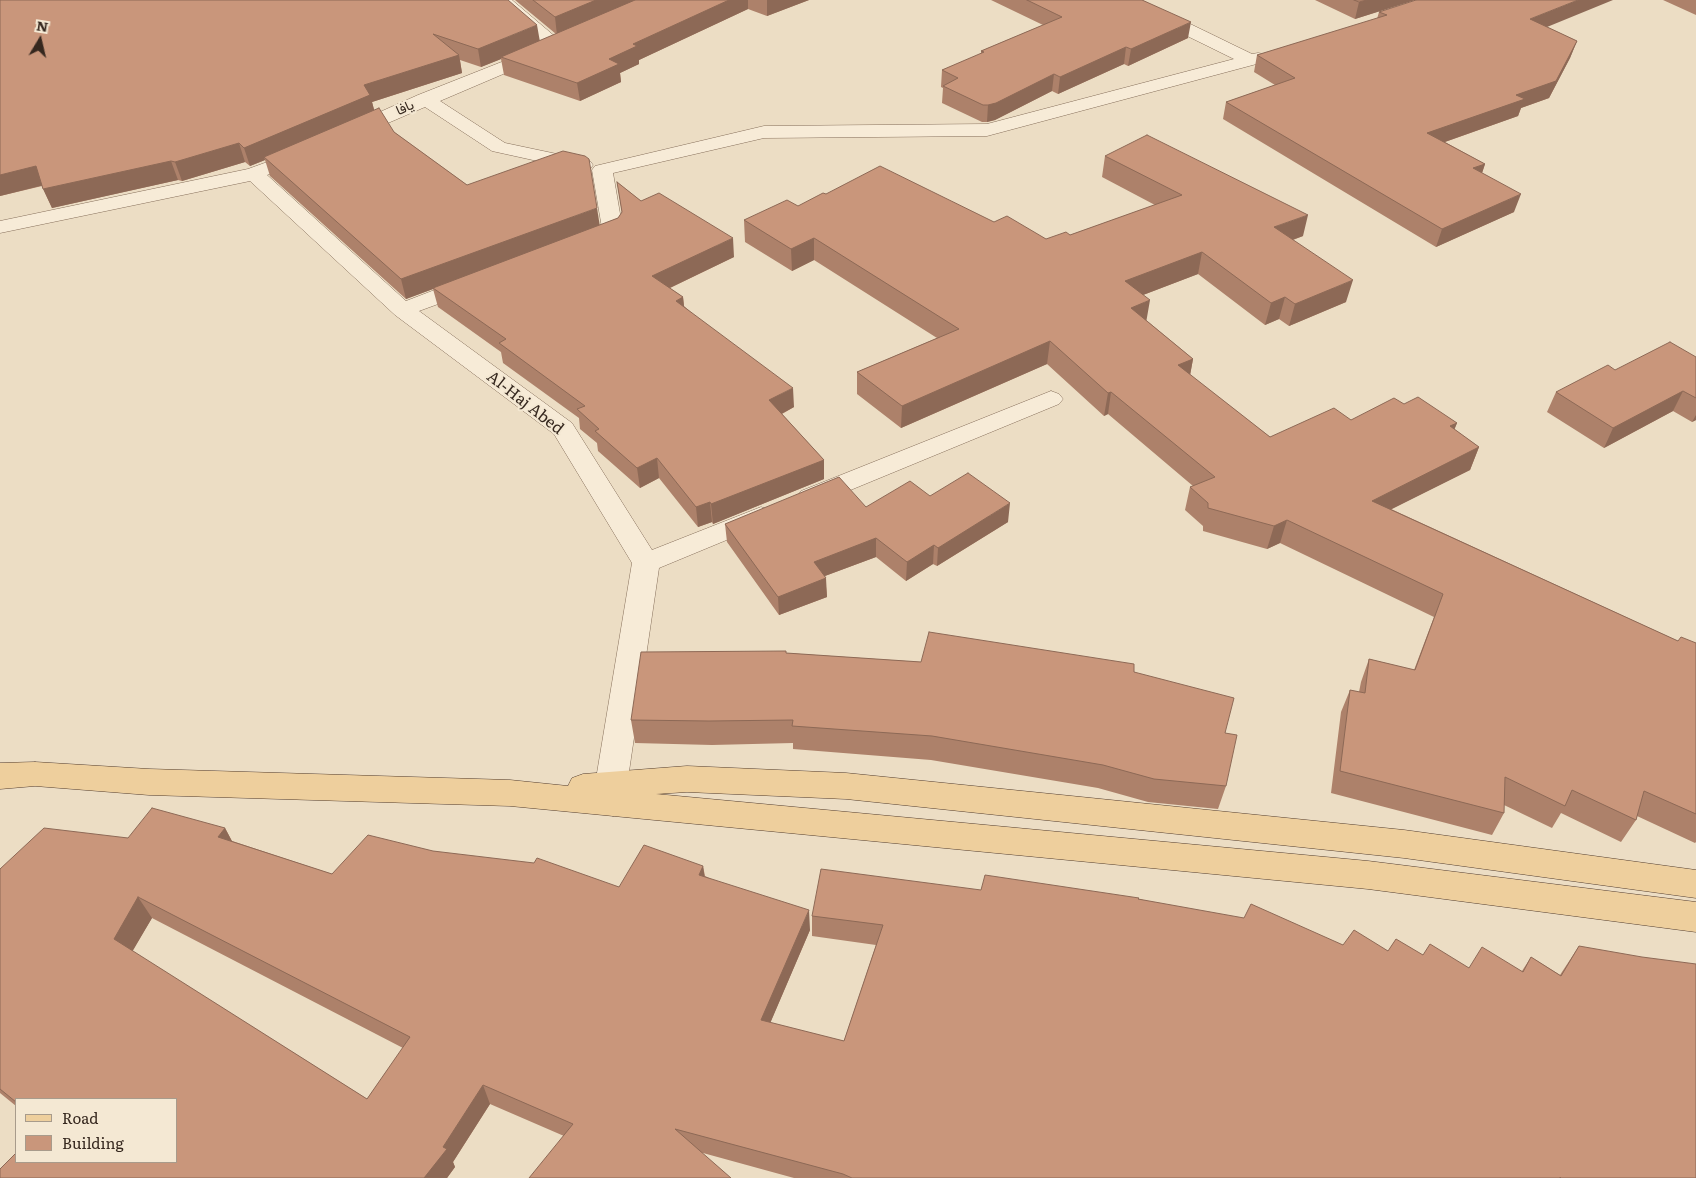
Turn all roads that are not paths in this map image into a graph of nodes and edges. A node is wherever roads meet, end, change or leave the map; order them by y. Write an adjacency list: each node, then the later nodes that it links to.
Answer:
1 (502, 0): 5 (street, يافا)
2 (1128, 0): 4 (street)
3 (1278, 51): 4 (street)
4 (1250, 60): 8 (street)
5 (425, 100): 6 (street, يافا); 8 (street)
6 (335, 139)
7 (290, 158): 9 (street)
8 (602, 170): 11 (street)
9 (254, 174): 10 (street); 13 (street, Al-Haj Abed)
10 (0, 227)
11 (567, 248)
12 (485, 279): 13 (street)
13 (403, 310): 15 (street, Al-Haj Abed)
14 (1051, 399): 15 (street)
15 (646, 563): 17 (street)
16 (0, 776): 17 (main road)
17 (612, 794): 18 (main road); 19 (main road)
18 (1696, 884)
19 (1696, 917)

